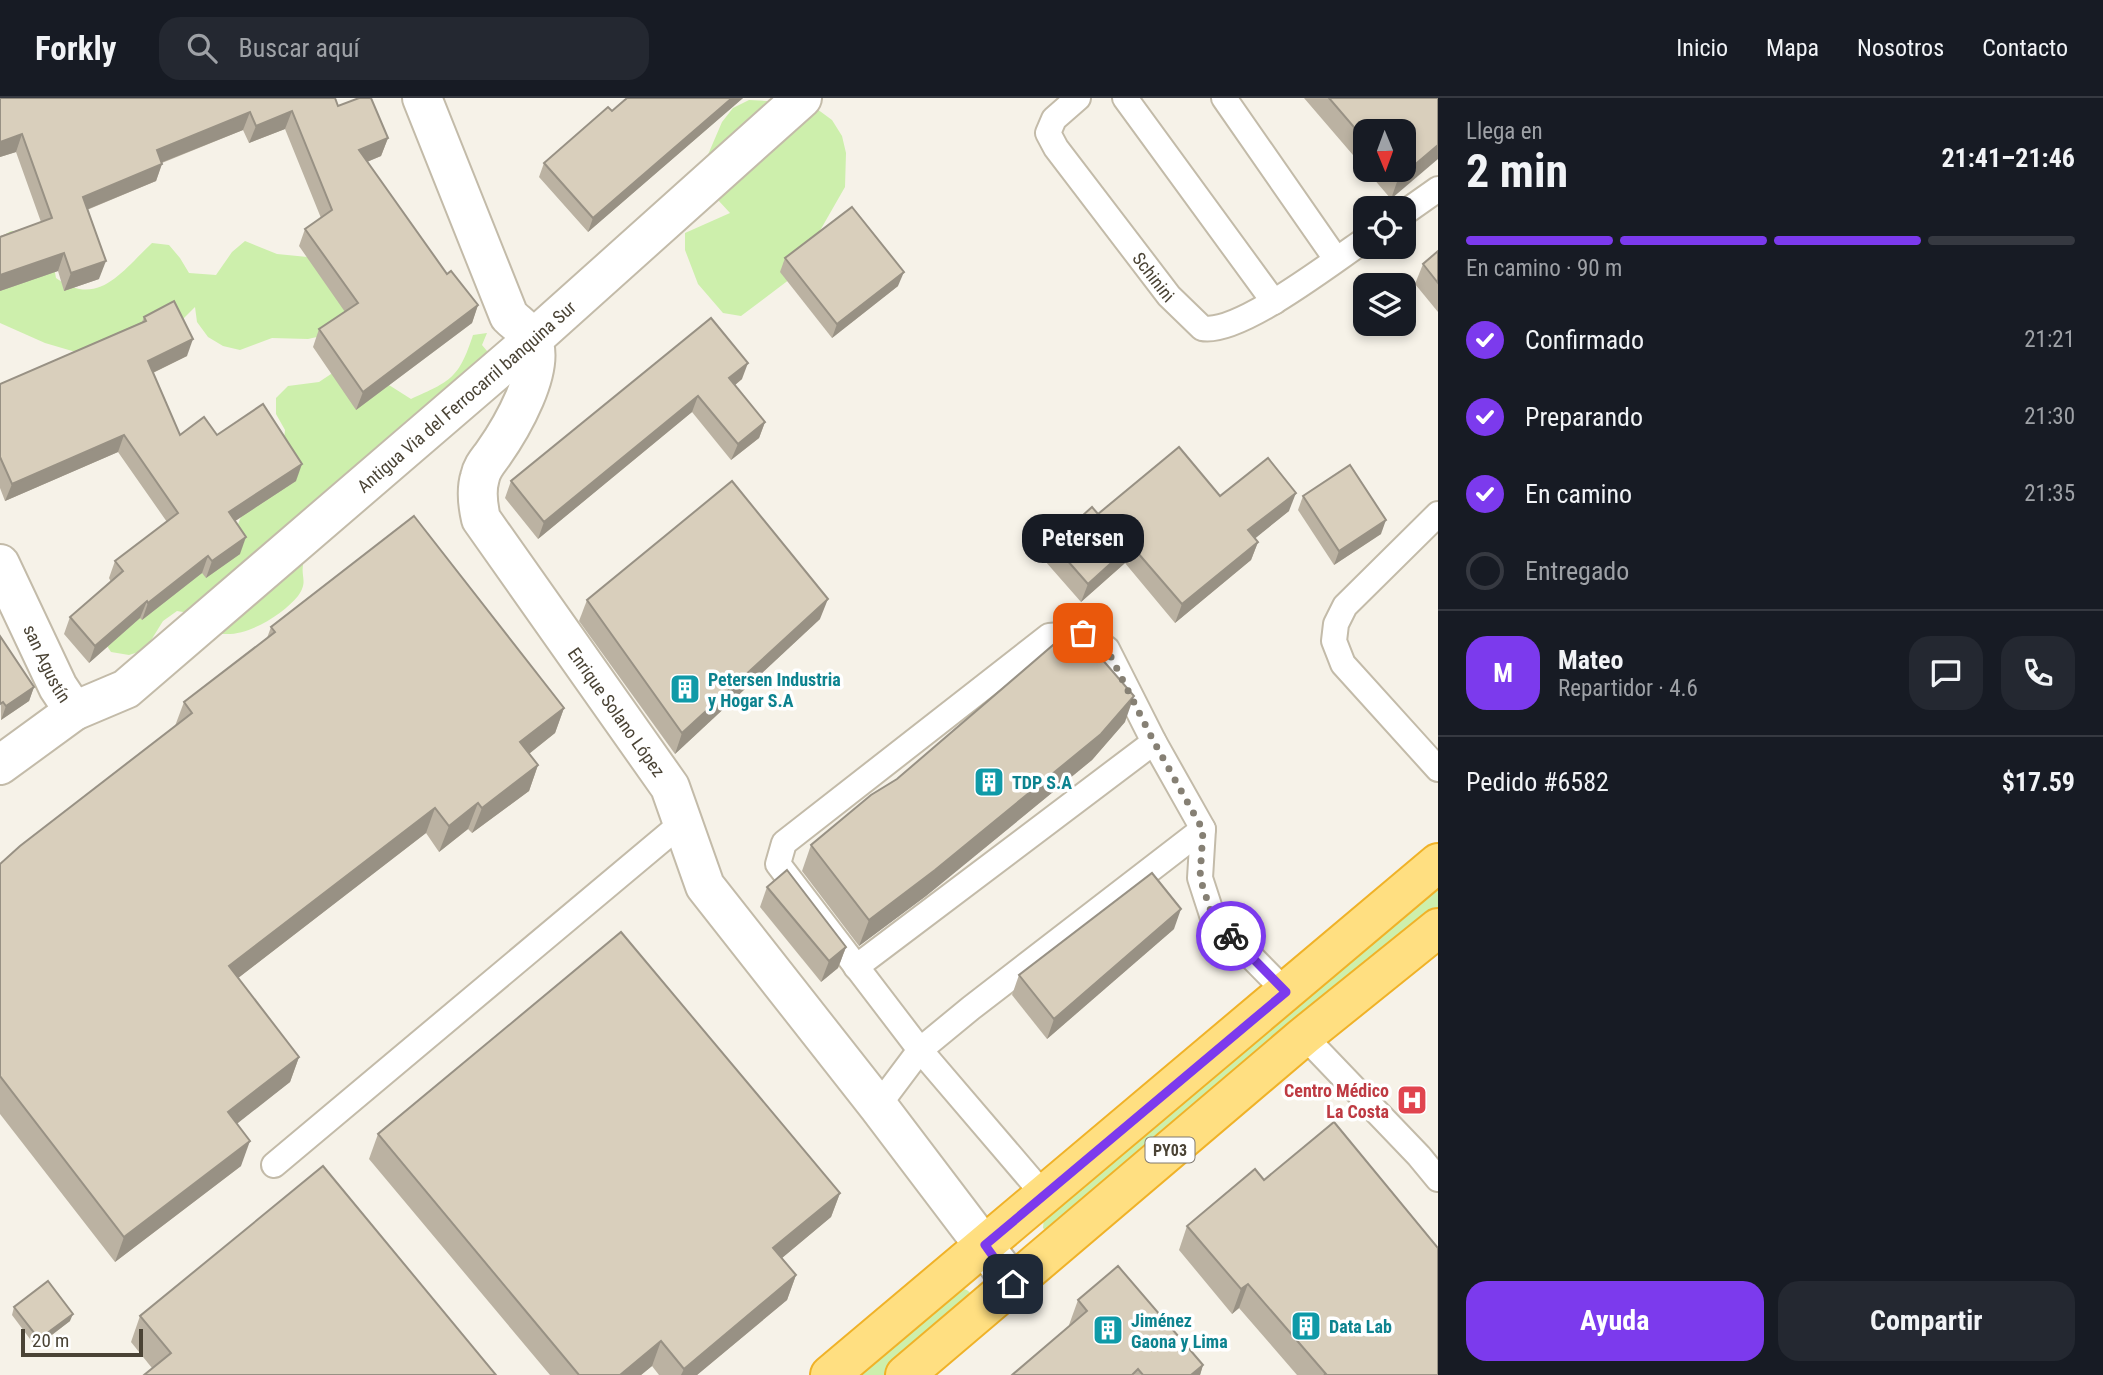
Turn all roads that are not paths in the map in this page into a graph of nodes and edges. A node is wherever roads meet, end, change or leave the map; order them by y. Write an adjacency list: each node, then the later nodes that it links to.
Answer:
1 (422, 98): 11 (street)
2 (802, 98): 11 (street, Antigua Via del Ferrocarril banquina Sur)
3 (1078, 98): 10 (lane, Schinini)
4 (1125, 98): 10 (lane)
5 (1224, 98): 9 (lane)
6 (1438, 189): 7 (lane)
7 (1416, 205)
8 (1353, 248): 9 (lane, Schinini)
9 (1336, 259): 10 (lane, Schinini)
10 (1274, 302)
11 (532, 340): 14 (street, Antigua Via del Ferrocarril banquina Sur); 19 (street, Enrique Solano López)
12 (1438, 514): 18 (lane)
13 (0, 564): 15 (street, san Agustín)
14 (126, 689): 15 (street, san Agustín)
15 (74, 711): 17 (street)
16 (1154, 742): 20 (lane); 23 (lane); 23 (lane)
17 (0, 765)
18 (1438, 769)
19 (682, 823): 27 (street, Enrique Solano López); 28 (lane)
20 (1203, 830): 24 (lane); 26 (lane)
21 (1438, 863): 24 (highway, PY03)
22 (1438, 928): 25 (highway, PY03)
23 (856, 967): 26 (lane)
24 (1286, 992): 30 (highway, PY03)
25 (1304, 1036): 29 (lane); 32 (highway, PY03)
26 (920, 1050): 27 (lane); 30 (lane)
27 (878, 1106): 31 (street, Enrique Solano López)
28 (274, 1165)
29 (1438, 1179)
30 (1044, 1195): 31 (highway, PY03)
31 (985, 1245): 32 (street, Enrique Solano López); 33 (highway, PY03)
32 (1013, 1284): 34 (highway, PY03)
33 (830, 1375)
34 (905, 1375)

